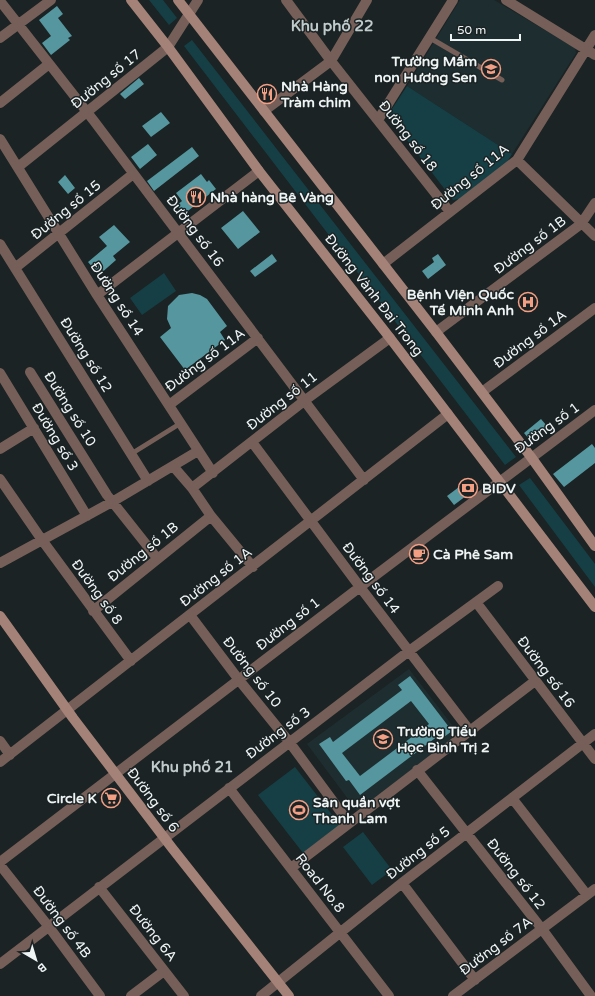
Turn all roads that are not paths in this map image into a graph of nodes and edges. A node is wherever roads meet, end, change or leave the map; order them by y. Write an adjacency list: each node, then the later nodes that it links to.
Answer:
1 (51, 0): 11 (street)
2 (130, 0): 15 (street, Đường Vành Đai Trong)
3 (178, 0): 10 (street, Đường Vành Đai Trong)
4 (198, 0): 10 (street, Đường số 17)
5 (286, 0): 18 (street, Đường số 18)
6 (367, 0): 18 (street)
7 (453, 0): 14 (street)
8 (506, 0): 16 (street)
9 (0, 2): 11 (street, Đường số 16)
10 (190, 14): 15 (street, Đường số 17); 22 (street, Đường Vành Đai Trong)
11 (18, 25): 13 (street); 19 (street, Đường số 16)
12 (595, 35): 16 (street, Đường số 11A)
13 (0, 38)
14 (430, 38): 20 (lane); 24 (street)
15 (168, 47): 23 (street, Đường số 17); 28 (street, Đường Vành Đai Trong)
16 (586, 49): 17 (street); 26 (street, Đường số 11A)
17 (595, 55)
18 (331, 61): 22 (street); 24 (street, Đường số 18)
19 (48, 64): 21 (street); 23 (street, Đường số 16)
20 (502, 80)
21 (0, 103)
22 (264, 111): 37 (street, Đường Vành Đai Trong)
23 (87, 112): 27 (street, Đường số 17); 29 (street, Đường số 16)
24 (378, 120): 31 (street, Đường số 18)
25 (0, 139): 27 (street, Đường số 14)
26 (517, 160): 31 (street, Đường số 11A); 32 (street)
27 (18, 167): 34 (street, Đường số 14)
28 (259, 171): 33 (street); 43 (street, Đường Vành Đai Trong)
29 (133, 174): 33 (street, Đường số 16); 34 (street, Đường số 15)
30 (595, 203): 32 (street, Đường số 1B)
31 (450, 212): 37 (street, Đường số 11A)
32 (582, 224): 35 (street); 41 (street, Đường số 1B)
33 (178, 232): 39 (street); 42 (street, Đường số 16)
34 (59, 234): 38 (street, Đường số 15); 39 (street, Đường số 14)
35 (595, 236)
36 (0, 244): 38 (street, Đường số 12)
37 (383, 264): 41 (street, Đường Vành Đai Trong)
38 (15, 268): 56 (street, Đường số 12)
39 (97, 295): 48 (street, Đường số 14)
40 (595, 308): 46 (street, Đường số 1A)
41 (436, 332): 46 (street, Đường Vành Đai Trong)
42 (258, 338): 47 (street, Đường số 16); 48 (street, Đường số 11A)
43 (390, 338): 47 (street, Đường số 11); 50 (street, Đường Vành Đai Trong)
44 (30, 372): 65 (street, Đường số 10)
45 (0, 373): 52 (street, Đường số 3)
46 (482, 392): 57 (street, Đường Vành Đai Trong)
47 (304, 401): 53 (street, Đường số 11); 61 (street, Đường số 16)
48 (169, 405): 51 (street, Đường số 14)
49 (595, 410): 57 (street, Đường số 1)
50 (448, 414): 61 (street, Đường số 1A); 63 (street, Đường Vành Đai Trong)
51 (180, 423): 55 (street, Đường số 14); 56 (lane)
52 (34, 428): 54 (street); 66 (street, Đường số 3)
53 (252, 442): 59 (street, Đường số 11); 68 (street, Đường số 14)
54 (0, 449)
55 (198, 451): 58 (street); 59 (street, Đường số 14)
56 (131, 454): 62 (street, Đường số 12)
57 (531, 457): 63 (street, Đường số 1); 70 (street, Đường Vành Đai Trong)
58 (173, 466): 62 (street); 64 (street)
59 (213, 473): 64 (street, Đường số 11)
60 (0, 479): 69 (street, Đường số 8)
61 (364, 480): 68 (street, Đường số 1A)
62 (148, 481): 65 (street)
63 (500, 481): 75 (street, Đường số 1); 77 (street, Đường Vành Đai Trong)
64 (192, 488): 67 (street)
65 (112, 502): 66 (street); 71 (street, Đường số 10)
66 (87, 516): 69 (street)
67 (211, 516): 71 (street, Đường số 1B); 73 (street)
68 (311, 522): 73 (street, Đường số 1A); 75 (street, Đường số 14)
69 (42, 540): 72 (street); 78 (street, Đường số 8)
70 (595, 546)
71 (157, 558): 78 (street, Đường số 1B)
72 (0, 564)
73 (253, 566): 79 (street, Đường số 1A)
74 (498, 586): 76 (street, Đường số 3)
75 (360, 587): 81 (street, Đường số 14); 83 (street, Đường số 1)
76 (476, 602): 81 (street, Đường số 3); 84 (street, Đường số 16)
77 (595, 607)
78 (93, 611): 82 (street, Đường số 8)
79 (190, 615): 82 (street, Đường số 1A); 83 (street, Đường số 10)
80 (0, 616): 85 (street, Đường số 6)
81 (409, 651): 86 (street, Đường số 14); 89 (street, Đường số 3)
82 (131, 661): 85 (street, Đường số 1A)
83 (239, 680): 89 (street, Đường số 10); 95 (street, Đường số 1)
84 (535, 681): 86 (street); 90 (street, Đường số 16)
85 (67, 710): 91 (street, Đường số 1A); 95 (street, Đường số 6)
86 (470, 731): 94 (street)
87 (595, 734): 90 (street, Đường số 5)
88 (0, 741): 91 (street)
89 (290, 743): 96 (street, Đường số 3); 98 (street, Đường số 10)
90 (583, 743): 92 (street, Đường số 16); 97 (street, Đường số 5)
91 (10, 755): 93 (street, Đường số 1A)
92 (595, 759)
93 (0, 762)
94 (417, 770): 98 (street); 99 (street, Đường số 12)
95 (117, 774): 100 (street, Đường số 6); 101 (street, Đường số 1)
96 (229, 788): 100 (street, Đường số 3); 102 (street, Road No.8)
97 (512, 798): 99 (street, Đường số 5); 105 (street)
98 (349, 823): 102 (street)
99 (466, 833): 103 (street, Đường số 5); 107 (street, Đường số 12)
100 (164, 837): 104 (street, Đường số 3); 112 (street, Đường số 6)
101 (0, 864): 106 (street, Đường số 4B)
102 (291, 868): 108 (street, Road No.8)
103 (402, 883): 108 (street, Đường số 5); 111 (street)
104 (100, 887): 106 (street, Đường số 3); 110 (street, Đường 6A)
105 (591, 892): 107 (street, Đường số 7A)
106 (49, 927): 109 (street, Đường số 3); 113 (street, Đường số 4B)
107 (542, 929): 111 (street, Đường số 7A); 120 (street, Đường số 12)
108 (340, 932): 112 (street, Đường số 5); 118 (street, Road No.8)
109 (0, 964)
110 (164, 971): 114 (street); 115 (street, Đường 6A)
111 (475, 980): 119 (street, Đường số 7A)
112 (278, 982): 116 (street, Đường số 5); 117 (street, Đường số 6)
113 (100, 996)
114 (131, 996)
115 (184, 996)
116 (261, 996)
117 (289, 996)
118 (389, 996)
119 (453, 996)
120 (591, 996)

